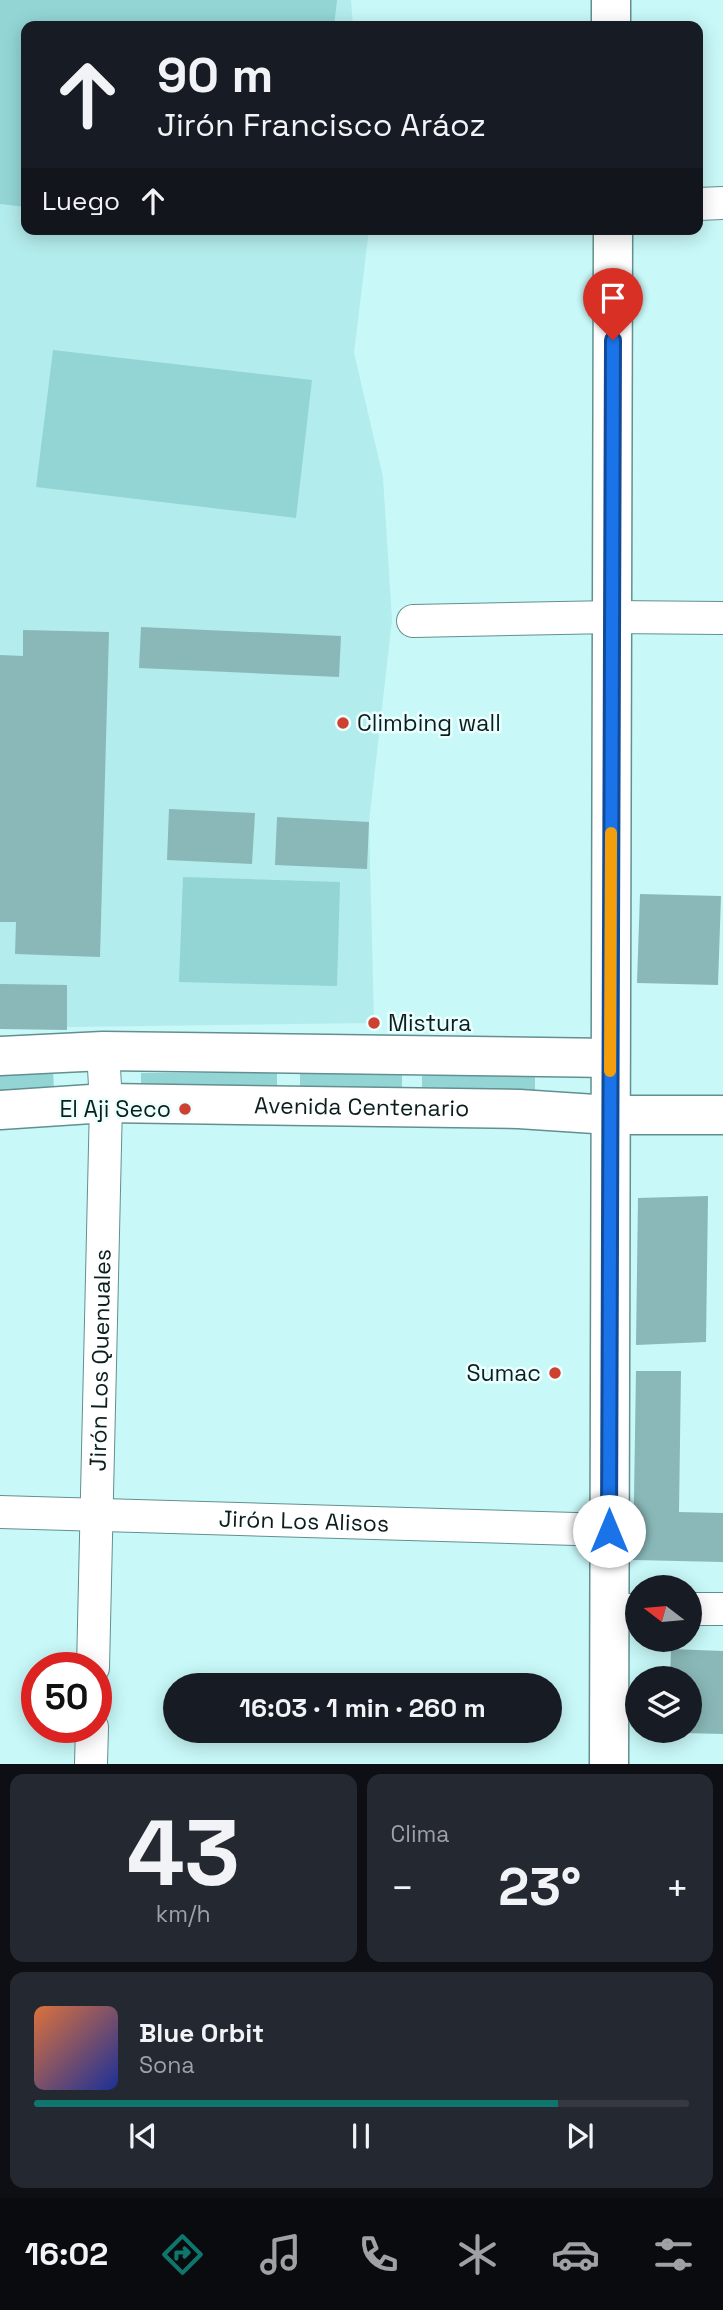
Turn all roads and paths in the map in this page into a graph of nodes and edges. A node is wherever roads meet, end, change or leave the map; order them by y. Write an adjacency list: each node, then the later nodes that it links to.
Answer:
1 (611, 0): 2 (main road)
2 (611, 21)
3 (723, 202): 4 (street)
4 (703, 204)
5 (613, 235): 6 (main road)
6 (612, 617): 7 (street); 8 (street); 11 (main road)
7 (723, 618)
8 (412, 621)
9 (103, 1051): 10 (main road); 11 (main road); 12 (street, Jirón Los Quenuales)
10 (0, 1056)
11 (610, 1058): 14 (main road)
12 (106, 1103): 13 (main road, Avenida Centenario); 14 (main road, Avenida Centenario); 17 (street, Jirón Los Quenuales)
13 (0, 1110)
14 (610, 1115): 15 (main road, Avenida Centenario); 18 (main road)
15 (723, 1115)
16 (0, 1512): 17 (street, Jirón Los Alisos)
17 (96, 1514): 18 (street, Jirón Los Alisos); 22 (street, Jirón Los Quenuales)
18 (609, 1531): 21 (main road)
19 (723, 1608): 20 (street)
20 (702, 1609)
21 (623, 1610): 25 (main road)
22 (93, 1652)
23 (92, 1743): 24 (street)
24 (91, 1764)
25 (609, 1764)

